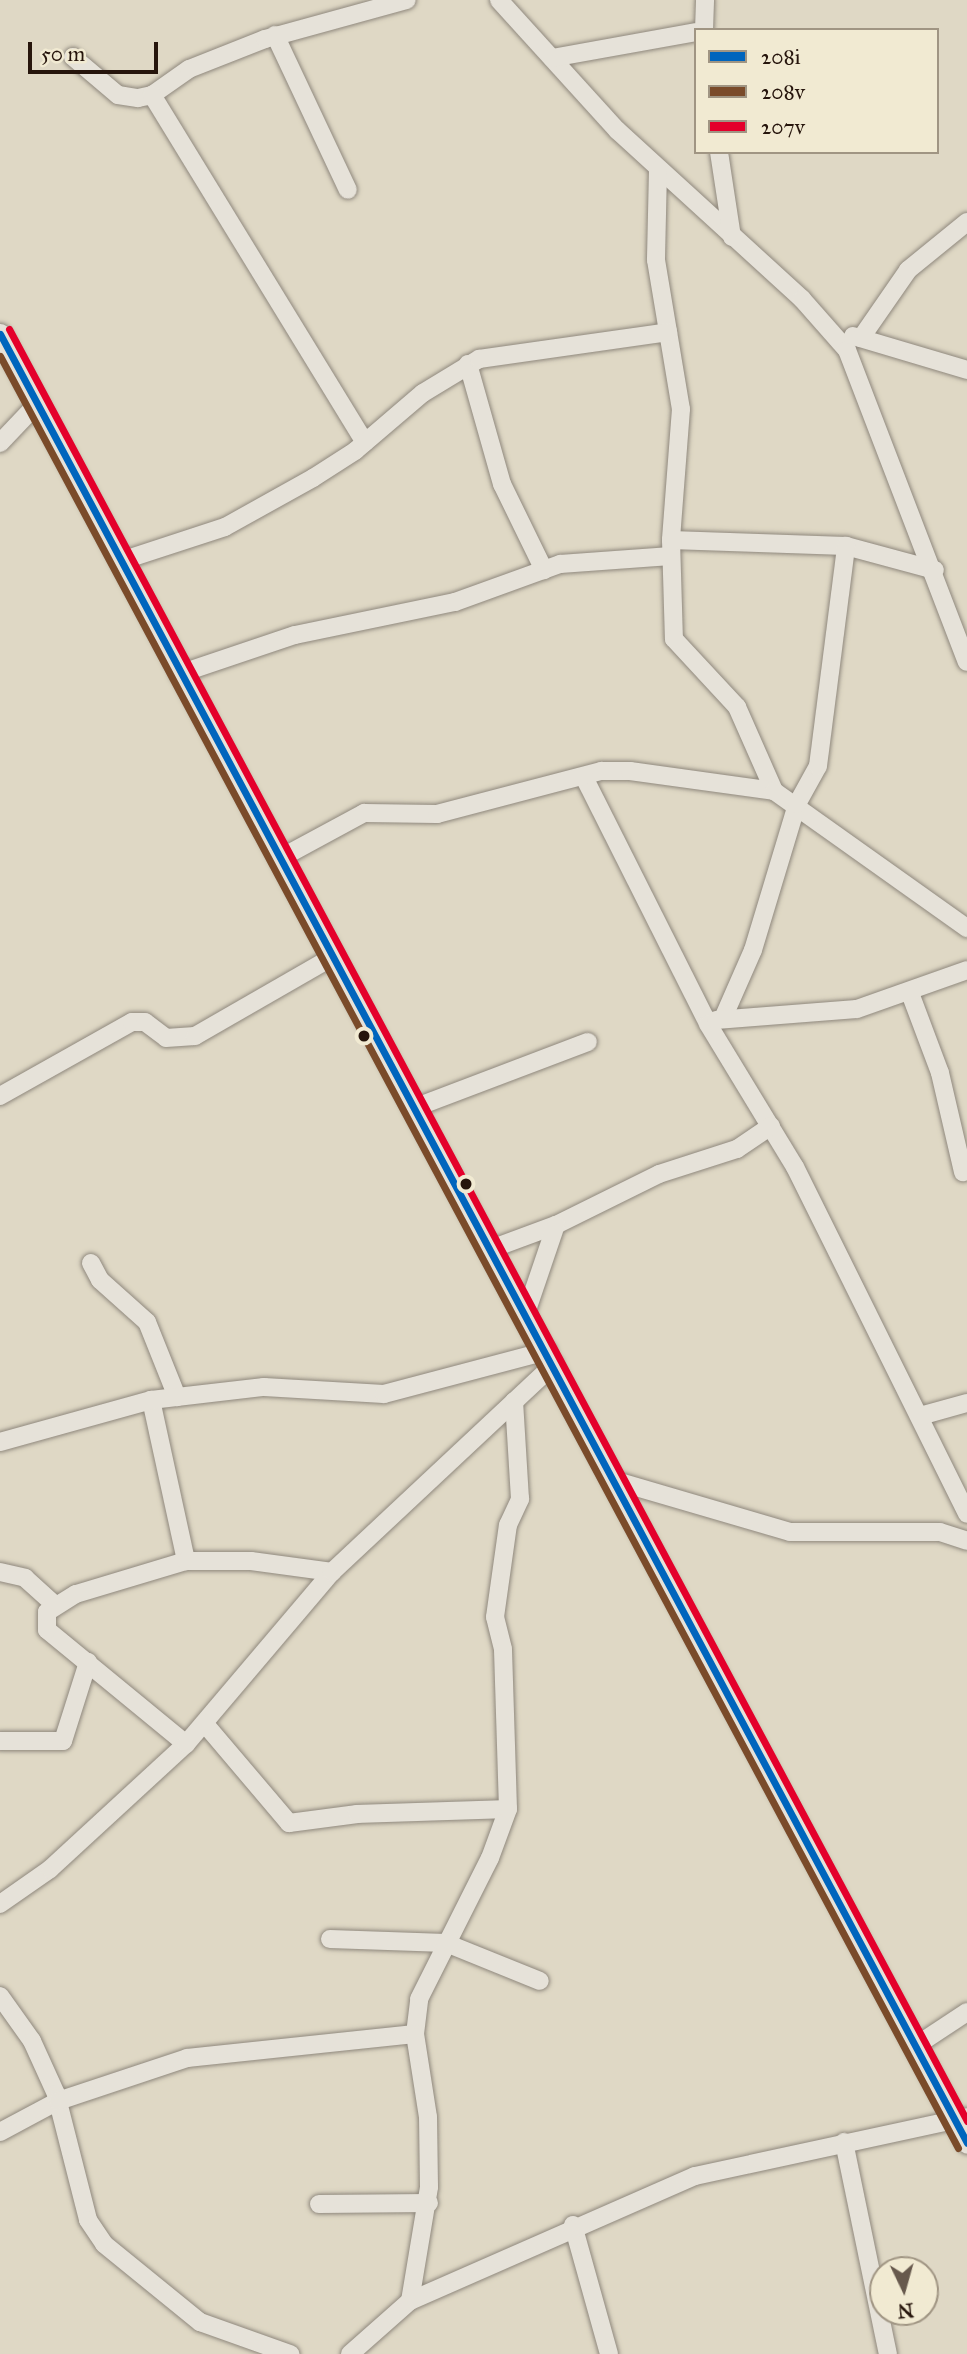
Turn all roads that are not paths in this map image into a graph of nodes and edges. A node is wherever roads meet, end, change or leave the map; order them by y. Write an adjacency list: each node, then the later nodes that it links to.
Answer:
1 (407, 0): 6 (street)
2 (499, 0): 8 (street)
3 (705, 0): 4 (street)
4 (704, 28)
5 (694, 32): 8 (street)
6 (275, 36): 9 (street); 12 (street)
7 (73, 57): 9 (street)
8 (552, 58): 11 (street)
9 (152, 96): 22 (street)
10 (719, 154): 14 (street)
11 (658, 170): 14 (street); 16 (street)
12 (348, 190)
13 (967, 222): 18 (street)
14 (732, 237): 15 (street)
15 (830, 331): 18 (street); 28 (street)
16 (668, 332): 19 (street); 25 (street)
17 (0, 334): 21 (street)
18 (861, 338): 20 (street)
19 (468, 364): 22 (street); 27 (street)
20 (967, 370)
21 (37, 404): 23 (street); 26 (street)
22 (365, 442): 26 (street)
23 (0, 443)
24 (846, 546): 25 (street); 28 (street); 33 (street)
25 (671, 548): 27 (street); 32 (street)
26 (121, 561): 30 (street)
27 (544, 570): 30 (street)
28 (935, 570): 29 (street)
29 (967, 662)
30 (179, 674): 34 (street)
31 (584, 777): 32 (street); 34 (street); 39 (street)
32 (774, 791): 33 (street)
33 (797, 804): 35 (street); 39 (street)
34 (279, 859): 36 (street)
35 (967, 928)
36 (334, 956): 41 (street); 42 (street)
37 (967, 970): 38 (street)
38 (910, 992): 39 (street); 44 (street)
39 (716, 1020): 43 (street)
40 (588, 1042): 42 (street)
41 (0, 1096)
42 (414, 1108): 46 (street)
43 (771, 1126): 45 (street); 54 (street)
44 (962, 1171)
45 (556, 1225): 46 (street); 48 (street)
46 (491, 1249): 48 (street)
47 (91, 1263): 50 (street)
48 (526, 1313): 49 (street)
49 (551, 1357): 50 (street); 52 (street); 56 (street)
50 (177, 1397): 51 (street)
51 (151, 1400): 55 (street); 59 (street)
52 (514, 1401): 61 (street); 67 (street)
53 (967, 1403): 54 (street)
54 (920, 1416): 57 (street)
55 (0, 1442)
56 (616, 1481): 58 (street); 75 (street)
57 (967, 1514)
58 (967, 1541)
59 (187, 1561): 61 (street); 62 (street)
60 (0, 1572): 62 (street)
61 (332, 1572): 64 (street)
62 (54, 1604): 63 (street)
63 (88, 1662): 65 (street); 66 (street)
64 (205, 1724): 66 (street); 67 (street)
65 (0, 1741)
66 (186, 1744): 68 (street)
67 (508, 1809): 70 (street)
68 (0, 1904)
69 (330, 1939): 70 (street)
70 (446, 1943): 71 (street); 74 (street)
71 (540, 1981)
72 (0, 1996): 76 (street)
73 (967, 2012): 75 (street)
74 (415, 2034): 76 (street); 81 (street)
75 (917, 2045): 77 (street)
76 (58, 2101): 78 (street); 85 (street)
77 (961, 2119): 79 (street); 80 (street)
78 (0, 2132)
79 (844, 2141): 83 (street); 88 (street)
80 (967, 2143)
81 (429, 2203): 82 (street); 84 (street)
82 (319, 2204)
83 (573, 2225): 84 (street); 87 (street)
84 (410, 2301): 86 (street)
85 (290, 2354)
86 (350, 2354)
87 (609, 2354)
88 (888, 2354)

